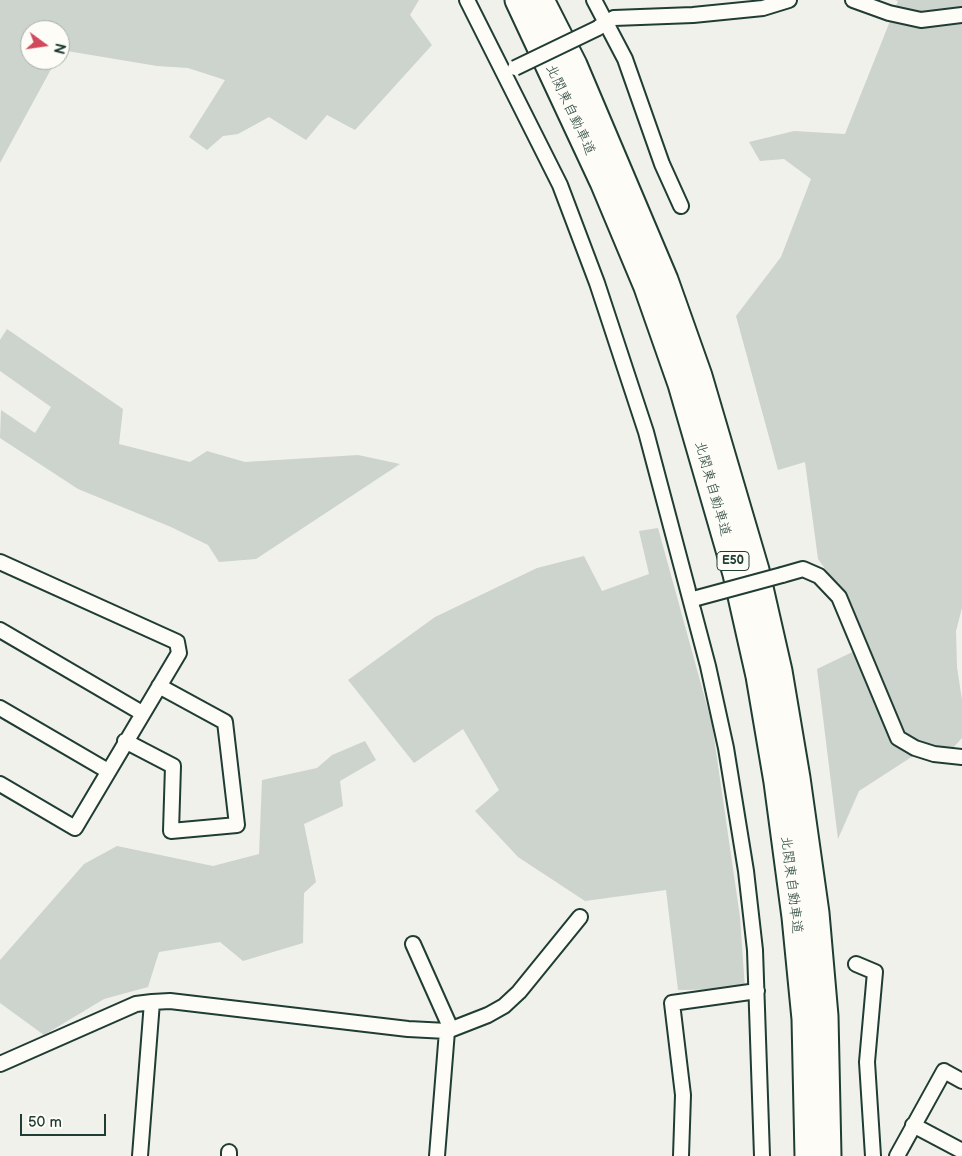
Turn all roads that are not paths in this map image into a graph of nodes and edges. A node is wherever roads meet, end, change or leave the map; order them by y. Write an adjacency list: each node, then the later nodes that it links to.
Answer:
1 (468, 0): 9 (street)
2 (518, 0): 35 (highway, 北関東自動車道 / E50)
3 (541, 0): 36 (highway, 北関東自動車道 / E50)
4 (594, 0): 8 (street)
5 (789, 0): 8 (street)
6 (853, 0): 7 (street)
7 (962, 15)
8 (602, 25): 9 (street, bridge); 10 (street)
9 (510, 70): 12 (street)
10 (681, 206)
11 (0, 562): 14 (street)
12 (693, 599): 18 (street, bridge); 24 (street)
13 (0, 630): 16 (street)
14 (159, 686): 16 (street); 17 (street)
15 (0, 708): 19 (street)
16 (142, 713): 17 (street)
17 (125, 741): 19 (street)
18 (962, 757)
19 (108, 771): 20 (street)
20 (0, 784)
21 (580, 917): 26 (street)
22 (413, 944): 26 (street)
23 (856, 964): 37 (street)
24 (757, 991): 33 (street); 34 (street)
25 (152, 1002): 26 (street); 27 (street); 31 (street)
26 (449, 1030): 32 (street)
27 (0, 1064)
28 (962, 1081): 29 (street)
29 (914, 1125): 30 (street); 38 (street)
30 (962, 1151)
31 (140, 1156)
32 (437, 1156)
33 (682, 1156)
34 (762, 1156)
35 (808, 1156)
36 (828, 1156)
37 (873, 1156)
38 (897, 1156)

